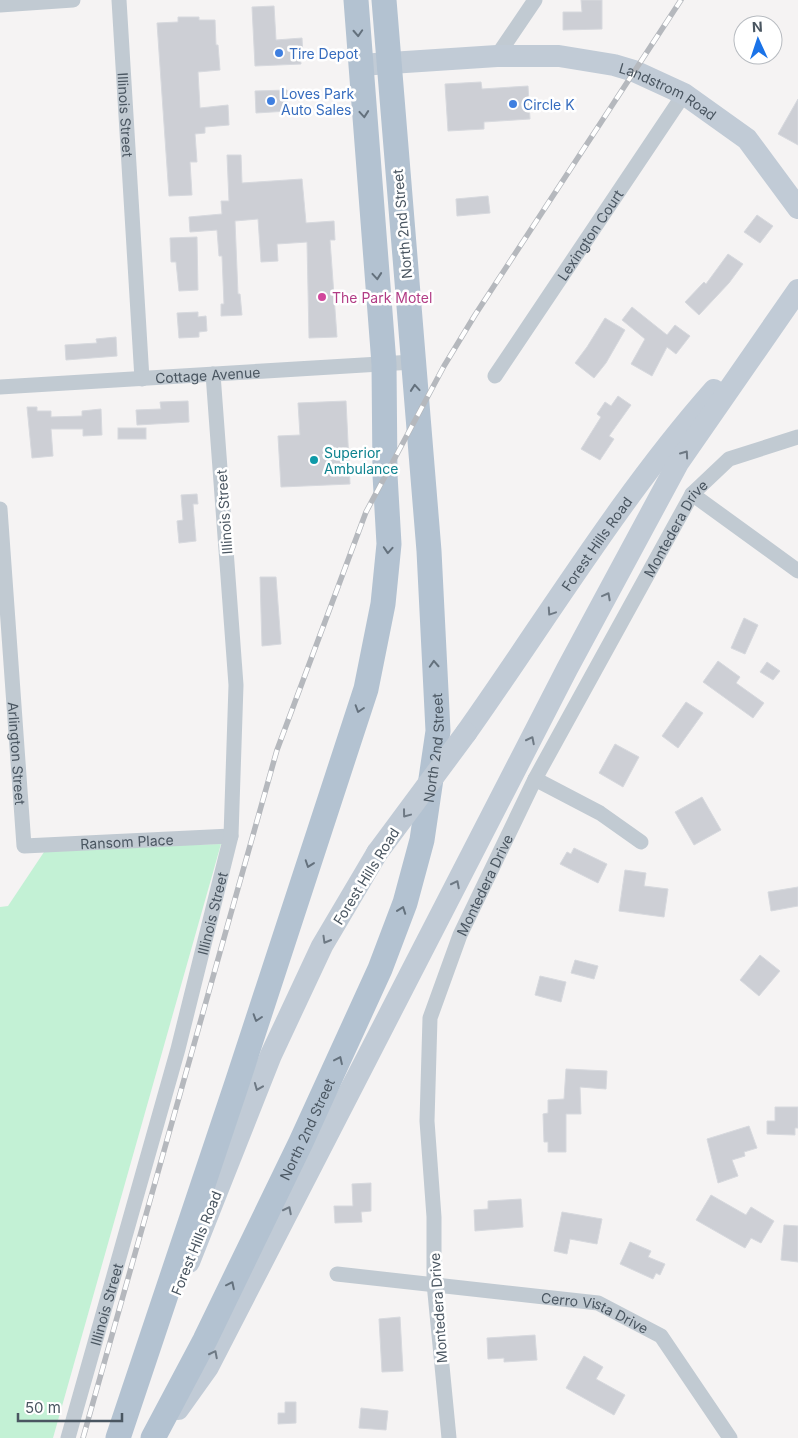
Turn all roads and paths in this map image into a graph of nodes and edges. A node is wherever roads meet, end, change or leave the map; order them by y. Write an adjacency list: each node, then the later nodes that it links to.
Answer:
1 (73, 0): 6 (street)
2 (119, 0): 18 (street, Illinois Street)
3 (356, 0): 9 (main road, North 2nd Street, one-way to 9)
4 (384, 0): 8 (main road, North 2nd Street)
5 (535, 0): 7 (street)
6 (0, 5)
7 (497, 56): 8 (street, Landstrom Road); 10 (street, Landstrom Road)
8 (388, 63): 9 (street, Landstrom Road); 14 (main road, North 2nd Street)
9 (360, 65): 15 (main road, North 2nd Street, one-way to 15)
10 (684, 94): 11 (street, Landstrom Road); 17 (street, Lexington Court)
11 (798, 208)
12 (798, 290): 13 (street, Forest Hills Road)
13 (784, 311): 32 (street, Forest Hills Road, one-way to 32, bridge); 34 (street, Forest Hills Road, one-way to 13)
14 (413, 362): 15 (street, Cottage Avenue); 33 (main road, North 2nd Street, one-way to 14)
15 (384, 364): 16 (street, Cottage Avenue); 32 (main road, North 2nd Street, one-way to 32)
16 (213, 374): 18 (street, Cottage Avenue); 26 (street, Illinois Street)
17 (495, 376)
18 (142, 378): 19 (street, Cottage Avenue)
19 (0, 387)
20 (798, 437): 21 (street, Montedera Drive)
21 (692, 494): 24 (street); 25 (street, Montedera Drive)
22 (0, 509): 23 (street, Arlington Street)
23 (2, 570): 28 (street, Arlington Street)
24 (798, 571)
25 (535, 779): 27 (street); 30 (street, Montedera Drive)
26 (231, 836): 28 (street, Ransom Place); 31 (street, Illinois Street)
27 (641, 842)
28 (24, 846)
29 (337, 1274): 30 (street, Cerro Vista Drive)
30 (434, 1283): 35 (street, Montedera Drive); 36 (street, Cerro Vista Drive)
31 (68, 1438)
32 (118, 1438)
33 (153, 1438)
34 (157, 1438)
35 (449, 1438)
36 (730, 1438)

